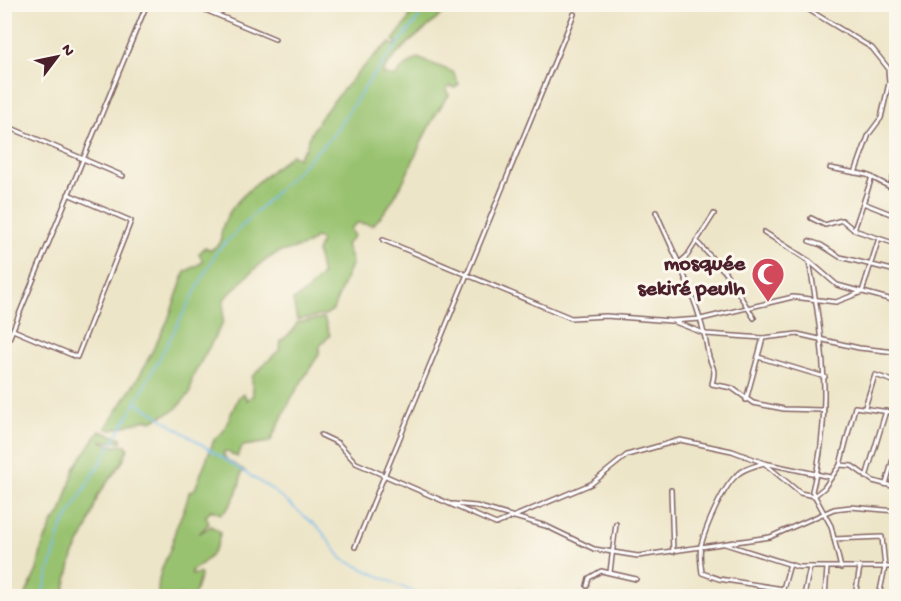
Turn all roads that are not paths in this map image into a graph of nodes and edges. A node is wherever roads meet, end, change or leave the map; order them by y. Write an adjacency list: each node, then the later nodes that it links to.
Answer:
1 (147, 4): 7 (street)
2 (191, 4): 5 (street)
3 (798, 4): 10 (street)
4 (574, 14): 32 (street)
5 (275, 39)
6 (4, 125): 7 (street)
7 (82, 158): 11 (street); 15 (street)
8 (830, 168): 10 (street)
9 (897, 170): 13 (street)
10 (855, 173): 12 (street)
11 (123, 176)
12 (872, 177): 13 (street); 16 (street)
13 (890, 186): 14 (street)
14 (897, 190)
15 (68, 194): 40 (street); 40 (street)
16 (862, 203): 19 (street); 21 (street)
17 (656, 212): 29 (street)
18 (714, 214): 25 (street)
19 (897, 216)
20 (811, 218): 21 (street)
21 (854, 230): 23 (street)
22 (764, 232): 28 (street)
23 (879, 238): 27 (street); 30 (street)
24 (383, 240): 32 (street)
25 (696, 241): 29 (street); 36 (street)
26 (809, 242): 30 (street)
27 (897, 244)
28 (809, 261): 33 (street); 34 (street)
29 (678, 264): 38 (street)
30 (870, 265): 31 (street); 33 (street)
31 (897, 271)
32 (467, 276): 39 (street); 59 (street)
33 (862, 292): 34 (street); 35 (street)
34 (816, 299): 36 (street); 43 (street)
35 (897, 301)
36 (746, 307): 37 (street); 38 (street)
37 (754, 318)
38 (701, 319): 39 (street); 41 (street)
39 (671, 321): 41 (street)
40 (13, 330): 44 (street)
41 (706, 334): 42 (street); 49 (street)
42 (763, 338): 43 (street); 46 (street)
43 (823, 340): 45 (street); 47 (street)
44 (4, 351)
45 (897, 352)
46 (758, 357): 47 (street); 49 (street)
47 (825, 377): 51 (street)
48 (897, 382): 50 (street)
49 (746, 400): 51 (street)
50 (866, 407): 52 (street); 57 (street)
51 (822, 410): 58 (street)
52 (886, 411): 53 (street); 61 (street)
53 (897, 413)
54 (321, 435): 59 (street)
55 (897, 448): 62 (street)
56 (764, 463): 58 (street); 65 (street); 68 (street); 73 (street)
57 (840, 465): 60 (street); 61 (street)
58 (816, 473): 60 (street); 65 (street)
59 (385, 476): 66 (street); 74 (street)
60 (830, 477): 65 (street)
61 (866, 477): 62 (street)
62 (885, 484): 63 (street)
63 (897, 487)
64 (672, 490): 76 (street)
65 (814, 496): 69 (street)
66 (451, 504): 68 (street); 68 (street)
67 (897, 511): 69 (street)
68 (513, 516): 75 (street)
69 (824, 516): 71 (street); 72 (street)
70 (616, 524): 75 (street)
71 (834, 539): 80 (street); 83 (street)
72 (720, 543): 73 (street); 77 (street)
73 (701, 545): 76 (street); 87 (street)
74 (355, 548)
75 (613, 551): 76 (street); 84 (street)
76 (673, 552)
77 (790, 564): 78 (street); 87 (street)
78 (810, 567): 82 (street); 92 (street)
79 (860, 567): 80 (street); 83 (street); 89 (street)
80 (885, 567): 81 (street); 90 (street)
81 (897, 567)
82 (827, 568): 83 (street); 93 (street)
83 (841, 568)
84 (610, 573): 85 (street); 86 (street)
85 (636, 579)
86 (587, 586)
87 (783, 590): 91 (street)
88 (897, 593): 90 (street)
89 (855, 596)
90 (880, 596)
91 (781, 597)
92 (804, 597)
93 (825, 597)

